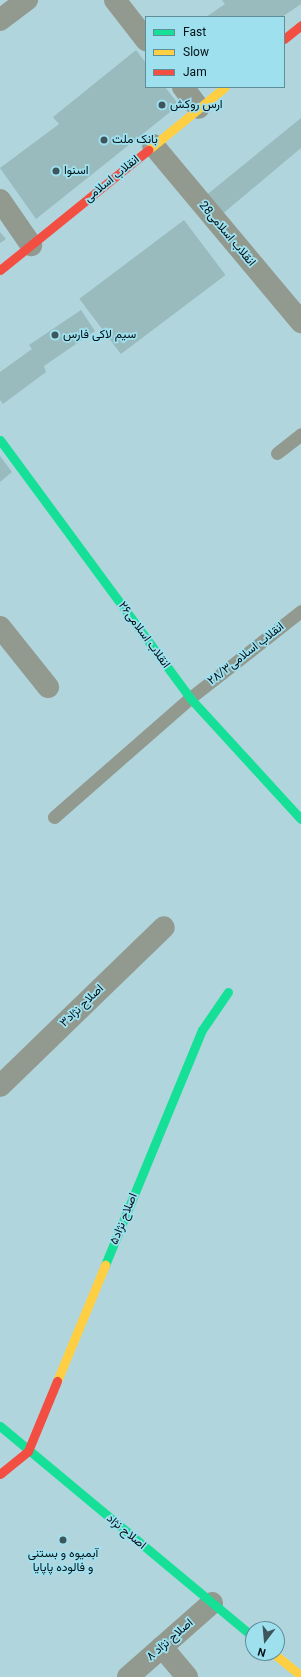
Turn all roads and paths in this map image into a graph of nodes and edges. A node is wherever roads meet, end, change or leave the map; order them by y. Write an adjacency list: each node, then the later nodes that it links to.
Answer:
1 (27, 0): 3 (street)
2 (115, 0): 6 (street)
3 (0, 20)
4 (301, 25): 5 (street)
5 (285, 38)
6 (145, 39)
7 (184, 88): 9 (street)
8 (224, 88): 9 (street, انقلاب اسلامی)
9 (199, 108): 10 (street, انقلاب اسلامی)
10 (153, 145): 12 (street, انقلاب اسلامی); 14 (street, 28انقلاب اسلامی)
11 (0, 200): 12 (street)
12 (31, 245): 13 (street, انقلاب اسلامی)
13 (0, 270)
14 (300, 321)
15 (301, 434): 17 (lane)
16 (0, 440): 21 (street, انقلاب اسلامی۲۶)
17 (277, 453)
18 (301, 611): 21 (lane, انقلاب اسلامی۲۸/۳)
19 (0, 627): 20 (street)
20 (48, 687)
21 (190, 698): 22 (lane, انقلاب اسلامی۲۸/۳); 23 (street, انقلاب اسلامی۲۶)
22 (54, 817)
23 (301, 819)
24 (164, 927): 26 (street, اصلاح نژاد۳)
25 (228, 992): 28 (street, اصلاح نژاد۵)
26 (0, 1086)
27 (0, 1426): 28 (street, اصلاح نژاد)
28 (28, 1451): 29 (street); 30 (street, اصلاح نژاد)
29 (0, 1474)
30 (212, 1603): 31 (street, اصلاح نژاد); 32 (street, ۸ اصلاح نژاد)
31 (245, 1630)
32 (162, 1647): 35 (street, ۸ اصلاح نژاد); 36 (street)
33 (283, 1661): 34 (street)
34 (301, 1676)
35 (128, 1677)
36 (187, 1677)

